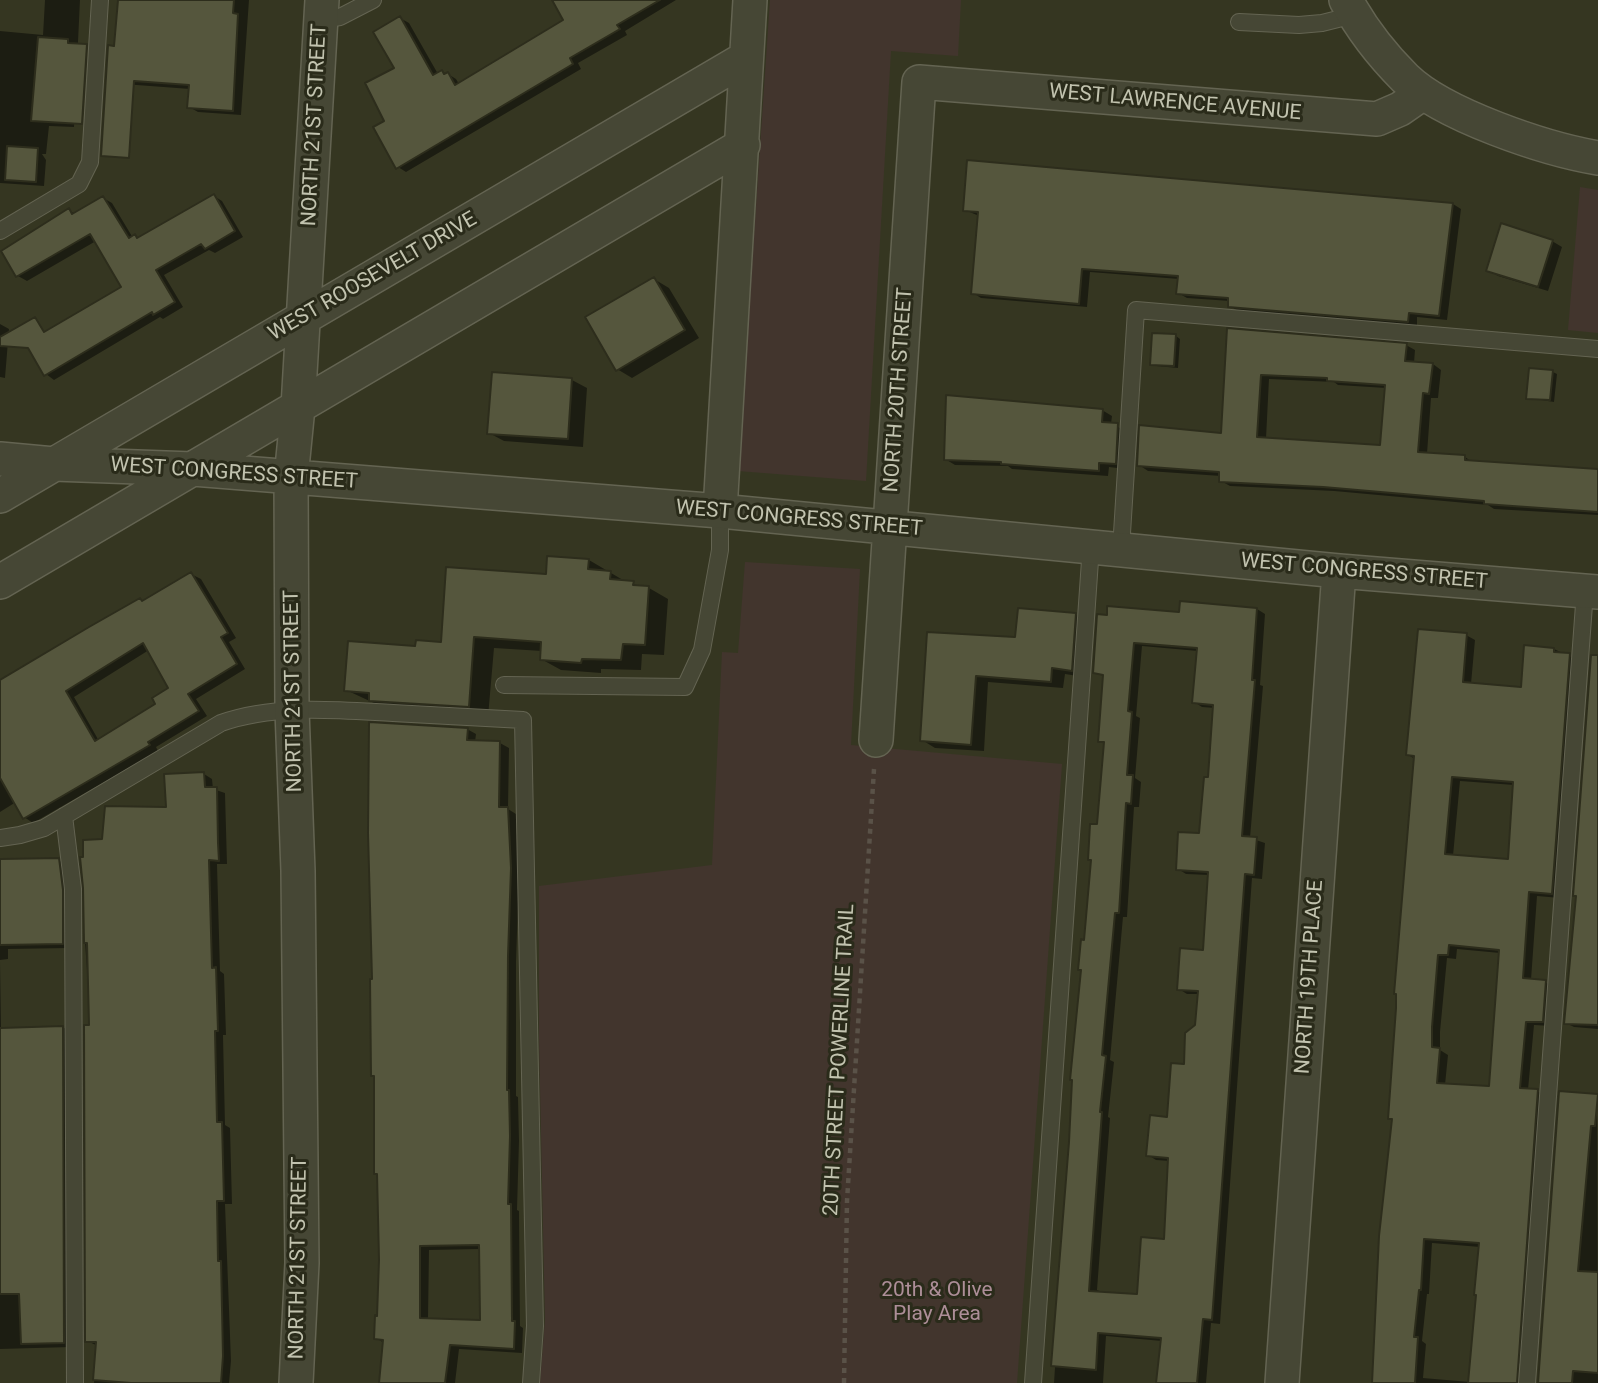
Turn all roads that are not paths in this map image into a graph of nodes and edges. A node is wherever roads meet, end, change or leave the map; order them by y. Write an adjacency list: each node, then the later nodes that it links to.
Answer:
1 (100, 0): 12 (lane)
2 (373, 0): 5 (lane)
3 (751, 0): 7 (street)
4 (1350, 8): 6 (lane); 9 (street)
5 (322, 10): 13 (street, NORTH 21ST STREET)
6 (1240, 22)
7 (746, 58): 10 (street); 13 (street, WEST ROOSEVELT DRIVE)
8 (919, 82): 9 (street, WEST LAWRENCE AVENUE); 22 (street, NORTH 20TH STREET)
9 (1423, 93): 11 (street)
10 (743, 145): 15 (street); 21 (street)
11 (1598, 158)
12 (0, 231)
13 (304, 318): 15 (street, NORTH 21ST STREET); 17 (street, WEST ROOSEVELT DRIVE)
14 (1598, 349): 23 (lane)
15 (299, 407): 18 (street); 19 (street, NORTH 21ST STREET)
16 (0, 459): 17 (street, WEST CONGRESS STREET)
17 (54, 464): 18 (street, WEST CONGRESS STREET); 20 (street, WEST ROOSEVELT DRIVE)
18 (193, 469): 19 (street, WEST CONGRESS STREET); 25 (street)
19 (291, 478): 21 (street, WEST CONGRESS STREET); 28 (street, NORTH 21ST STREET)
20 (0, 496)
21 (720, 511): 22 (street, WEST CONGRESS STREET); 27 (lane)
22 (890, 527): 23 (street, WEST CONGRESS STREET); 29 (street, NORTH 20TH STREET)
23 (1106, 548): 24 (street, WEST CONGRESS STREET); 35 (lane)
24 (1339, 571): 26 (street, WEST CONGRESS STREET); 36 (street, NORTH 19TH PLACE)
25 (0, 582)
26 (1591, 591): 37 (lane)
27 (504, 685)
28 (292, 710): 30 (lane); 33 (street, NORTH 21ST STREET); 34 (lane)
29 (876, 740)
30 (64, 816): 31 (lane); 32 (lane)
31 (0, 838)
32 (75, 1383)
33 (296, 1383)
34 (531, 1383)
35 (1033, 1383)
36 (1282, 1383)
37 (1527, 1383)

